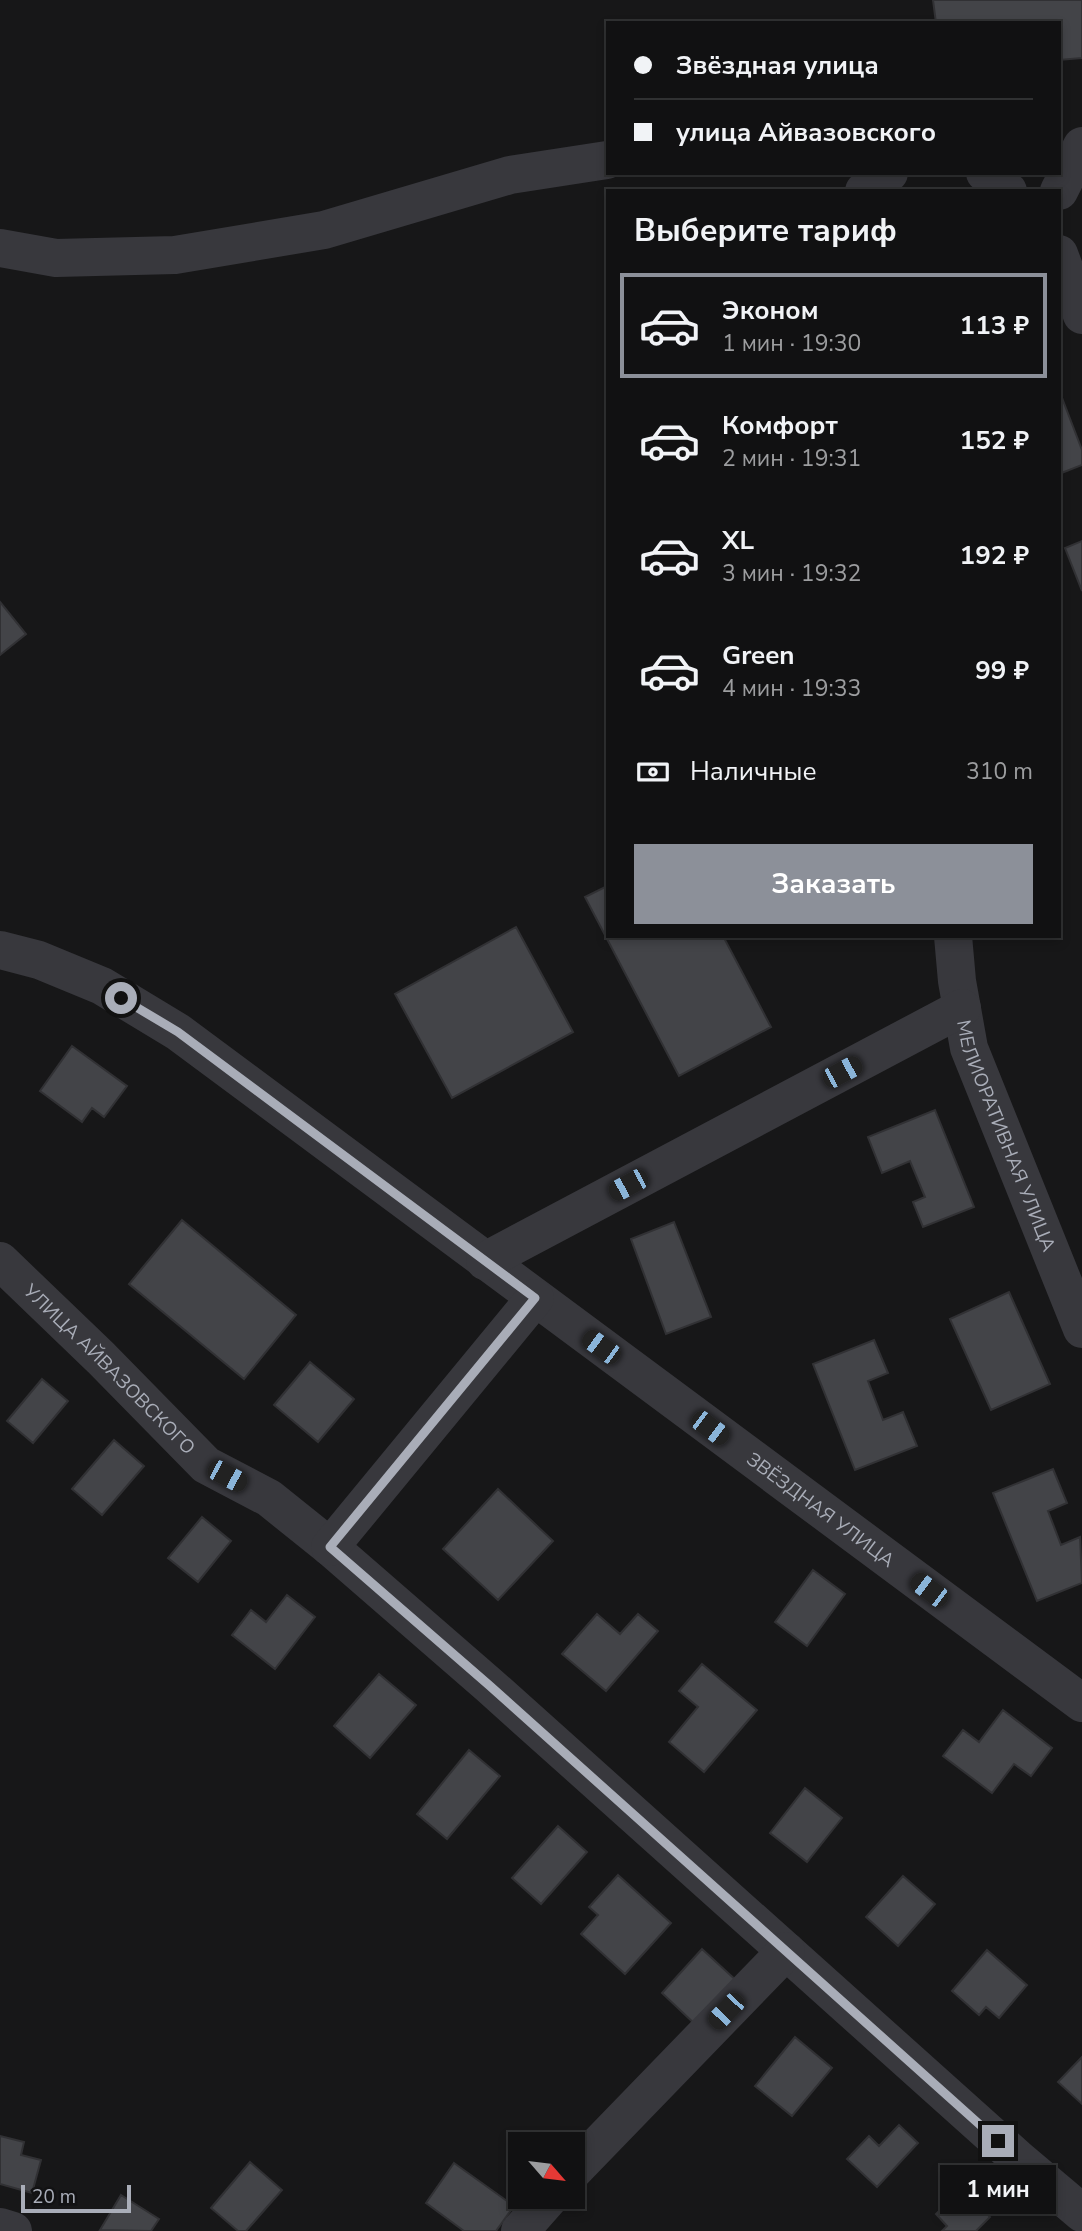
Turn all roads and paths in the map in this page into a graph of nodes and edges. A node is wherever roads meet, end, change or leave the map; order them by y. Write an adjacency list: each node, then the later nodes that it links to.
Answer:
1 (1082, 126): 2 (street)
2 (1061, 130)
3 (1082, 146): 9 (street)
4 (606, 160): 11 (street)
5 (886, 175): 7 (street)
6 (988, 175): 8 (street)
7 (867, 189)
8 (1005, 189)
9 (1060, 189)
10 (1082, 245): 12 (street)
11 (0, 248)
12 (1061, 253)
13 (1061, 259): 14 (street)
14 (1082, 316)
15 (953, 938): 17 (street, МЕЛИОРАТИВНАЯ УЛИЦА)
16 (0, 950): 19 (street, ЗВЁЗДНАЯ УЛИЦА)
17 (962, 1008): 19 (street); 21 (street, МЕЛИОРАТИВНАЯ УЛИЦА)
18 (0, 1261): 22 (street, УЛИЦА АЙВАЗОВСКОГО)
19 (485, 1261): 20 (street, ЗВЁЗДНАЯ УЛИЦА)
20 (535, 1298): 22 (street); 23 (street, ЗВЁЗДНАЯ УЛИЦА)
21 (1082, 1329)
22 (330, 1547): 24 (street, УЛИЦА АЙВАЗОВСКОГО)
23 (1082, 1703)
24 (786, 1951): 25 (street); 27 (street, УЛИЦА АЙВАЗОВСКОГО)
25 (585, 2159)
26 (539, 2209): 28 (street)
27 (1082, 2213)
28 (520, 2231)

